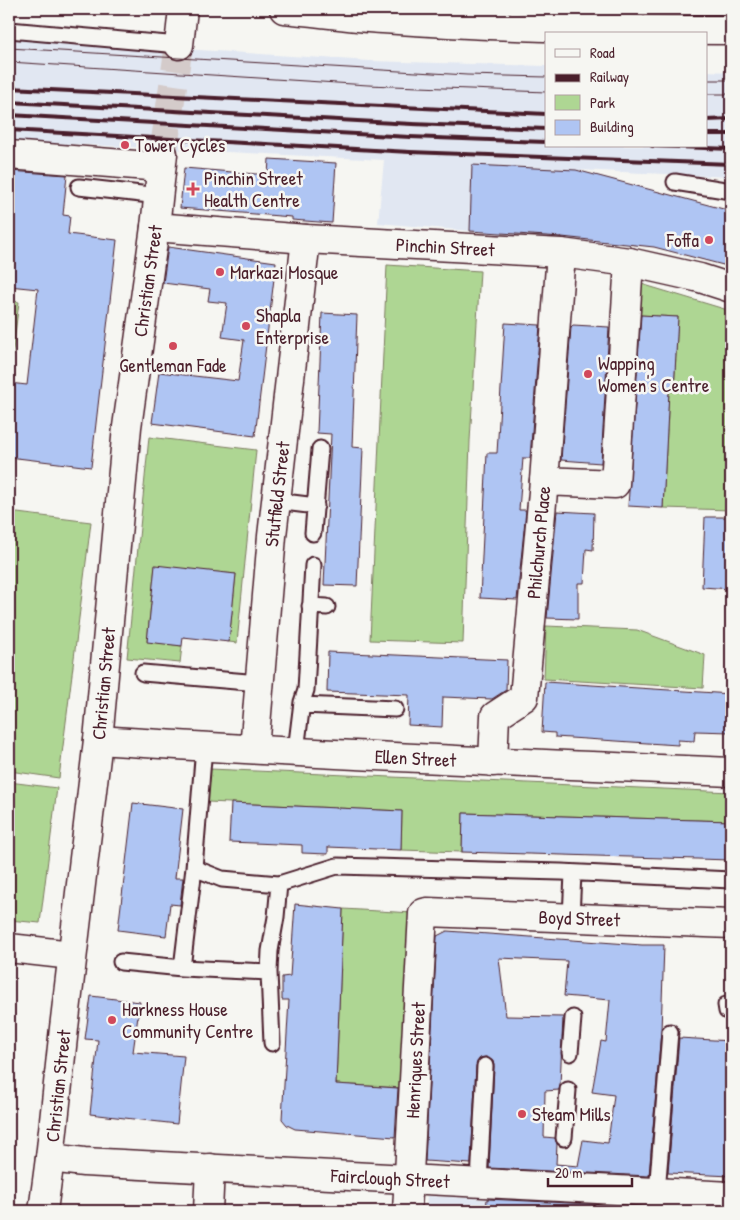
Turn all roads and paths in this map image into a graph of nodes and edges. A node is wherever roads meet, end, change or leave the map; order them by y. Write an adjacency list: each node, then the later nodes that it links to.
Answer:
1 (184, 9): 6 (street)
2 (284, 9): 3 (street)
3 (509, 17): 5 (street)
4 (9, 30): 6 (lane)
5 (731, 30)
6 (179, 45)
7 (9, 155): 11 (street, Christian Street)
8 (676, 182): 10 (lane)
9 (79, 187): 11 (lane)
10 (731, 191)
11 (159, 196): 12 (street, Christian Street)
12 (155, 227): 13 (street, Pinchin Street); 29 (street, Christian Street)
13 (306, 239): 14 (street, Pinchin Street); 19 (street, Stutfield Street)
14 (562, 253): 15 (street, Pinchin Street); 18 (street)
15 (629, 262): 16 (street, Pinchin Street); 18 (street, Philchurch Place)
16 (731, 288)
17 (320, 449): 20 (lane)
18 (544, 481): 33 (street, Philchurch Place)
19 (276, 501): 20 (lane); 26 (street, Stutfield Street)
20 (316, 506): 21 (lane)
21 (313, 532)
22 (312, 566): 23 (lane)
23 (310, 606): 24 (lane); 27 (lane)
24 (327, 607)
25 (143, 673): 26 (lane)
26 (259, 683): 31 (street, Stutfield Street)
27 (302, 705): 28 (lane); 32 (lane)
28 (395, 710)
29 (98, 740): 30 (street, Ellen Street); 43 (street, Christian Street)
30 (204, 747): 31 (street, Ellen Street); 35 (lane)
31 (254, 749): 32 (street, Ellen Street)
32 (296, 751): 33 (street, Ellen Street)
33 (493, 762): 34 (street, Ellen Street)
34 (731, 772)
35 (194, 868): 38 (lane); 45 (lane)
36 (572, 873): 37 (lane); 38 (lane); 40 (lane)
37 (731, 880)
38 (279, 884): 46 (lane)
39 (427, 912): 40 (street, Boyd Street); 56 (street, Henriques Street)
40 (571, 918): 41 (street, Boyd Street)
41 (731, 924)
42 (9, 948): 43 (street)
43 (72, 955): 54 (street, Christian Street)
44 (120, 962): 45 (lane)
45 (182, 968): 46 (lane)
46 (269, 972): 49 (lane)
47 (573, 1018): 50 (lane)
48 (670, 1032): 58 (lane)
49 (272, 1043)
50 (570, 1053)
51 (485, 1066): 57 (lane)
52 (568, 1090): 53 (lane)
53 (564, 1138)
54 (50, 1158): 55 (street, Fairclough Street); 60 (street, Christian Street)
55 (210, 1168): 56 (street, Fairclough Street); 61 (street)
56 (410, 1178): 57 (street, Fairclough Street); 62 (street, Henriques Street)
57 (479, 1182): 58 (street, Fairclough Street)
58 (658, 1192): 59 (street, Fairclough Street)
59 (731, 1196)
60 (43, 1211)
61 (208, 1211)
62 (408, 1211)

